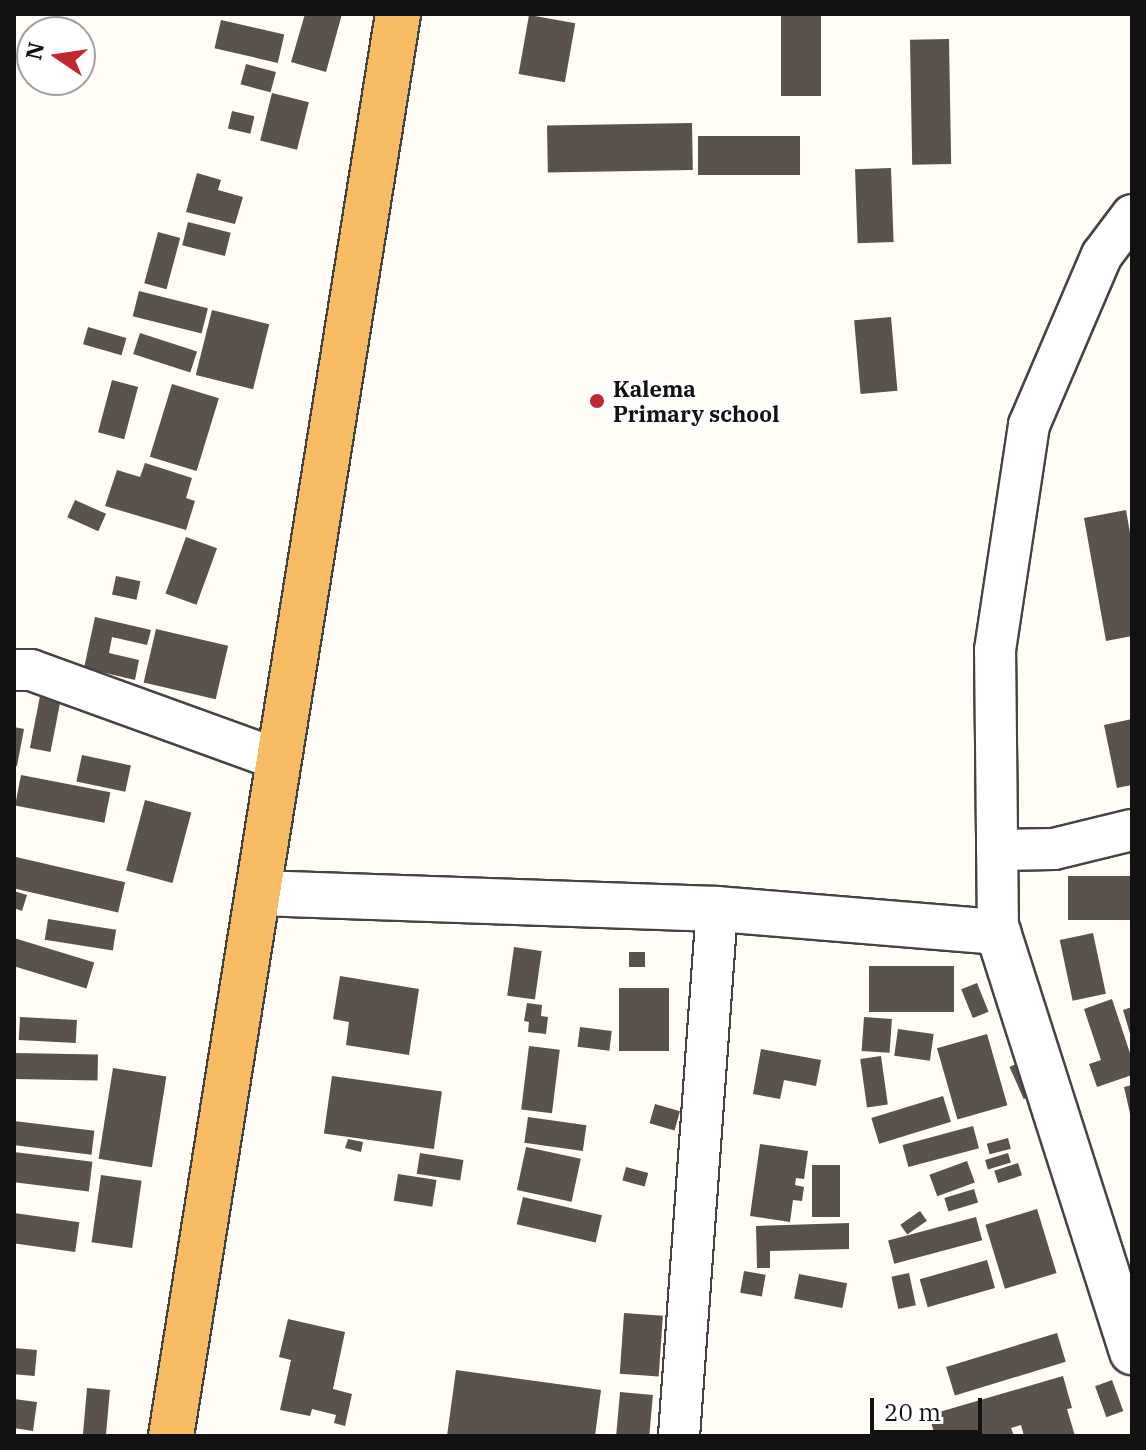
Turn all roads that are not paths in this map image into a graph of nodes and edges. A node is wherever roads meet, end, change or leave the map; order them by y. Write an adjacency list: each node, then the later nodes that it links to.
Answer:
1 (398, 14): 4 (highway)
2 (1132, 215): 6 (street)
3 (14, 670): 4 (street)
4 (280, 760): 7 (highway)
5 (1132, 830): 6 (street)
6 (997, 850): 9 (street)
7 (259, 893): 8 (street); 11 (highway)
8 (717, 909): 9 (street); 12 (street)
9 (998, 932): 10 (street)
10 (1132, 1352)
11 (171, 1436)
12 (679, 1436)

